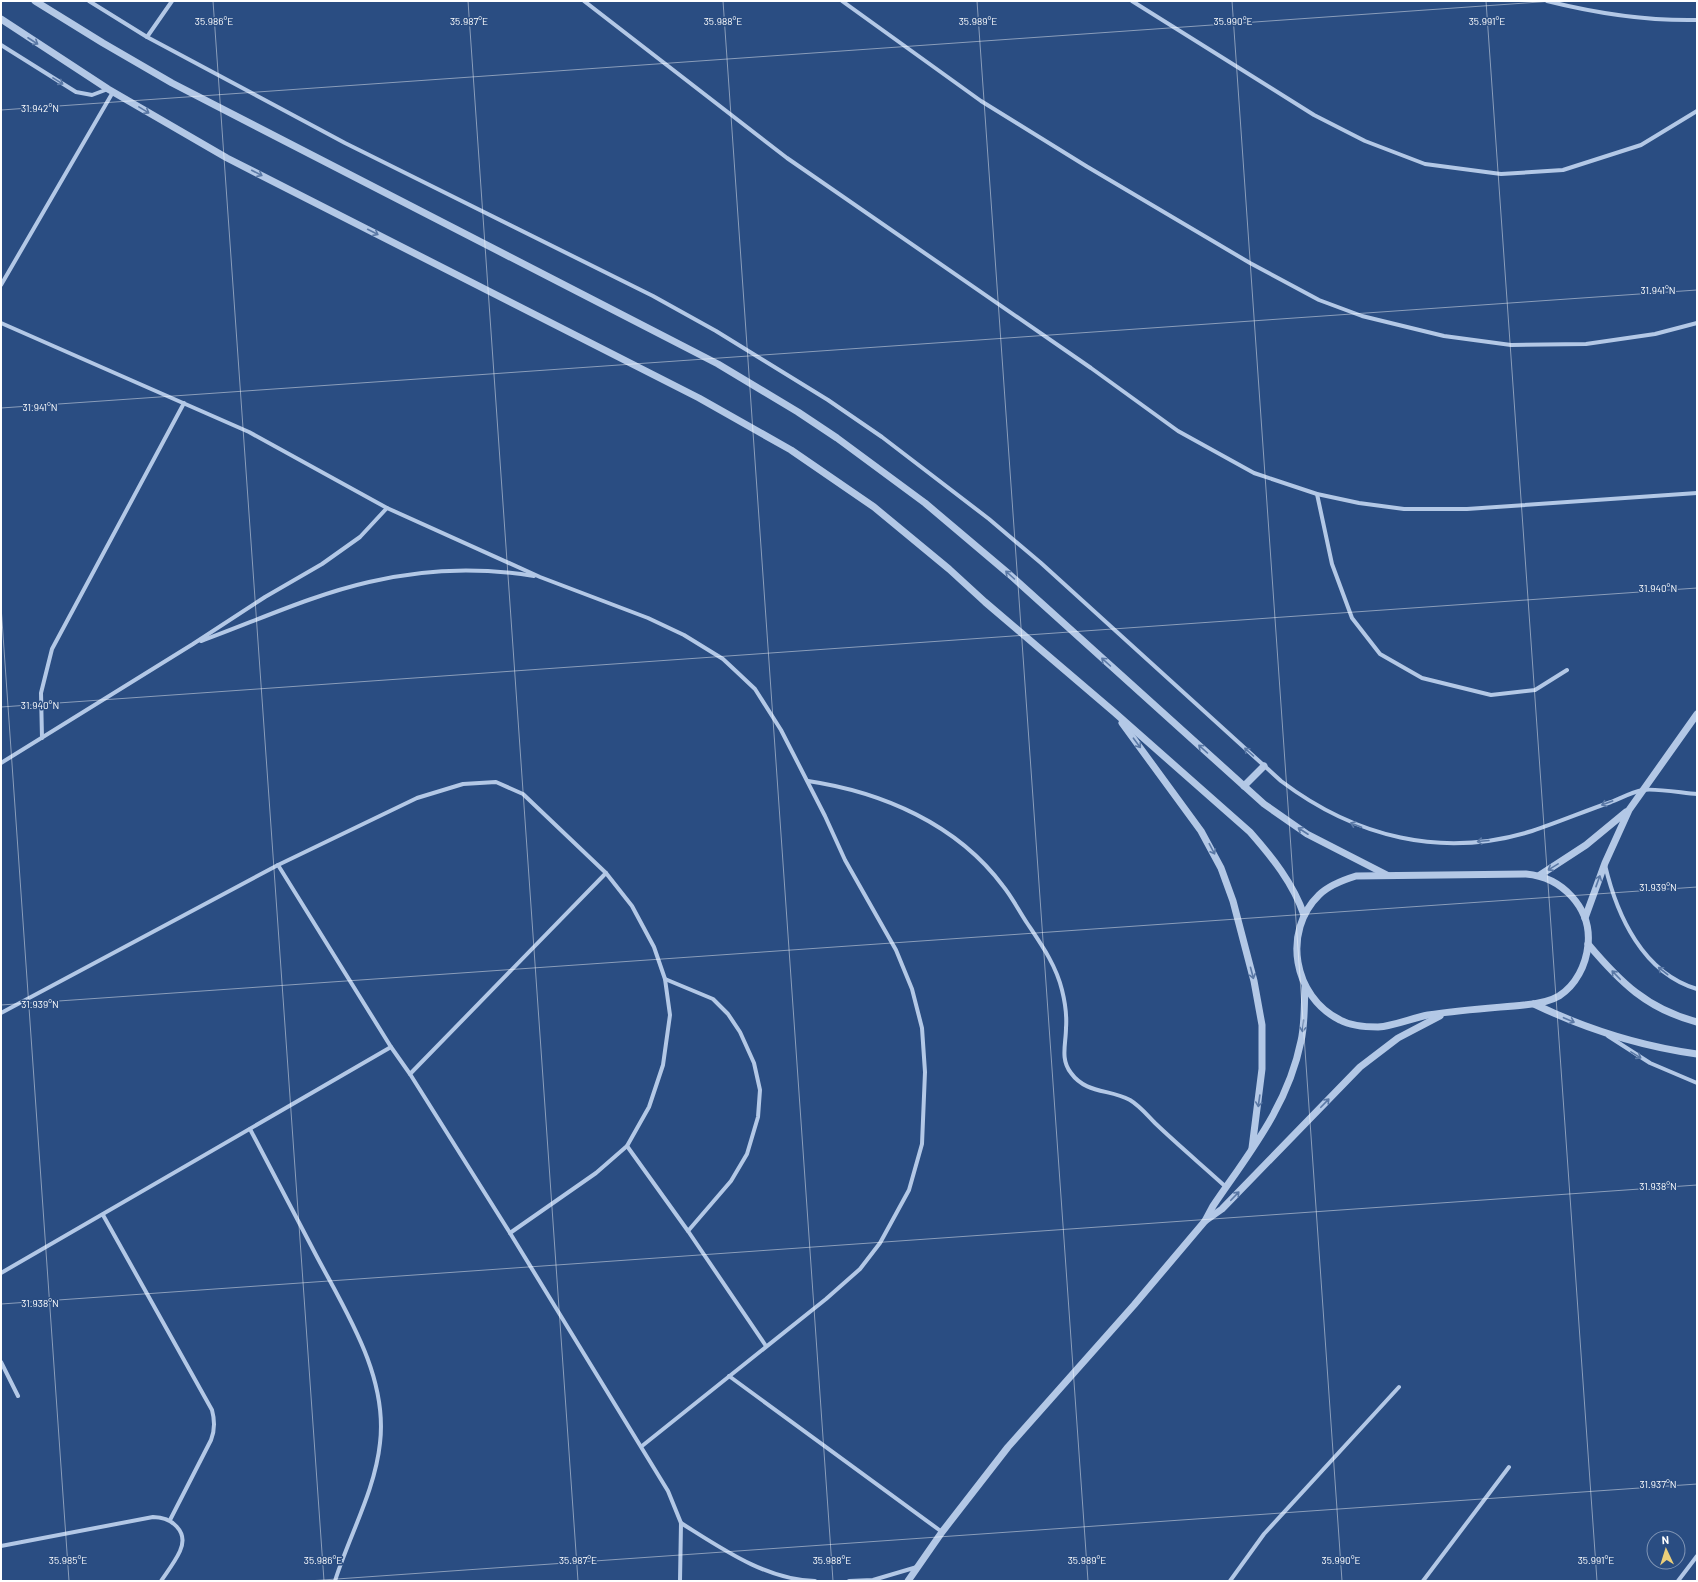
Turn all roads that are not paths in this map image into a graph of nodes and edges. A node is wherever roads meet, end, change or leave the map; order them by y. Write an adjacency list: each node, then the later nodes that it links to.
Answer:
1 (35, 1): 30 (street, one-way to 1)
2 (90, 1): 10 (street)
3 (172, 1): 10 (street)
4 (584, 1): 19 (street)
5 (842, 1): 16 (street)
6 (1132, 1): 13 (street)
7 (1547, 1): 9 (street)
8 (1, 19): 12 (street, one-way to 12)
9 (1697, 20)
10 (147, 37): 28 (street, one-way to 10)
11 (1, 46): 12 (street, one-way to 12)
12 (110, 90): 14 (street); 24 (street, one-way to 24)
13 (1697, 111)
14 (1, 285)
15 (1, 323): 17 (street)
16 (1697, 323)
17 (184, 403): 20 (street); 26 (street)
18 (1697, 493): 19 (street)
19 (1317, 494): 23 (street)
20 (387, 508): 21 (street); 22 (street)
21 (540, 577): 22 (street); 29 (street)
22 (193, 644): 26 (street)
23 (1567, 670)
24 (1114, 712): 39 (street); 56 (street, one-way to 56)
25 (1697, 714): 31 (street)
26 (42, 738): 27 (street)
27 (1, 763)
28 (1264, 766): 30 (street); 31 (street, one-way to 28)
29 (808, 780): 57 (street); 63 (street)
30 (1244, 786): 37 (street, one-way to 30)
31 (1644, 790): 32 (street); 33 (street)
32 (1697, 794)
33 (1629, 810): 34 (street); 38 (street, one-way to 38)
34 (1605, 863): 40 (street, one-way to 34); 44 (street, one-way to 34)
35 (278, 865): 36 (street); 47 (street); 50 (street)
36 (606, 872): 42 (street); 52 (street)
37 (1387, 875): 38 (street); 39 (street)
38 (1540, 875): 40 (street)
39 (1304, 915): 43 (street)
40 (1585, 918): 41 (street)
41 (1588, 944): 45 (street); 48 (street, one-way to 41)
42 (665, 979): 55 (street); 60 (street)
43 (1305, 987): 46 (street); 56 (street, one-way to 56)
44 (1697, 989)
45 (1534, 1004): 46 (street); 49 (street, one-way to 49)
46 (1449, 1012): 59 (street, one-way to 46)
47 (1, 1013)
48 (1697, 1022)
49 (1604, 1033): 51 (street); 53 (street, one-way to 53)
50 (391, 1047): 52 (street); 54 (street)
51 (1697, 1054)
52 (410, 1074): 61 (street)
53 (1695, 1082)
54 (250, 1129): 58 (street); 77 (street)
55 (627, 1146): 60 (street); 61 (street)
56 (1252, 1149): 57 (street)
57 (1226, 1187): 59 (street)
58 (103, 1215): 62 (street); 70 (street)
59 (1205, 1221): 72 (street)
60 (688, 1231): 63 (street)
61 (510, 1233): 68 (street)
62 (1, 1273)
63 (766, 1346): 65 (street)
64 (1, 1362): 67 (street)
65 (729, 1376): 68 (street); 72 (street)
66 (1399, 1386): 82 (street)
67 (18, 1396)
68 (642, 1446): 71 (street)
69 (1509, 1466): 83 (street)
70 (170, 1520): 73 (street); 76 (street)
71 (681, 1523): 78 (street); 79 (street)
72 (942, 1532): 75 (street)
73 (1, 1546)
74 (1697, 1556): 84 (street)
75 (918, 1566): 80 (street); 81 (street)
76 (161, 1581)
77 (335, 1581)
78 (680, 1581)
79 (815, 1581)
80 (849, 1581)
81 (908, 1581)
82 (1230, 1581)
83 (1423, 1581)
84 (1678, 1581)

